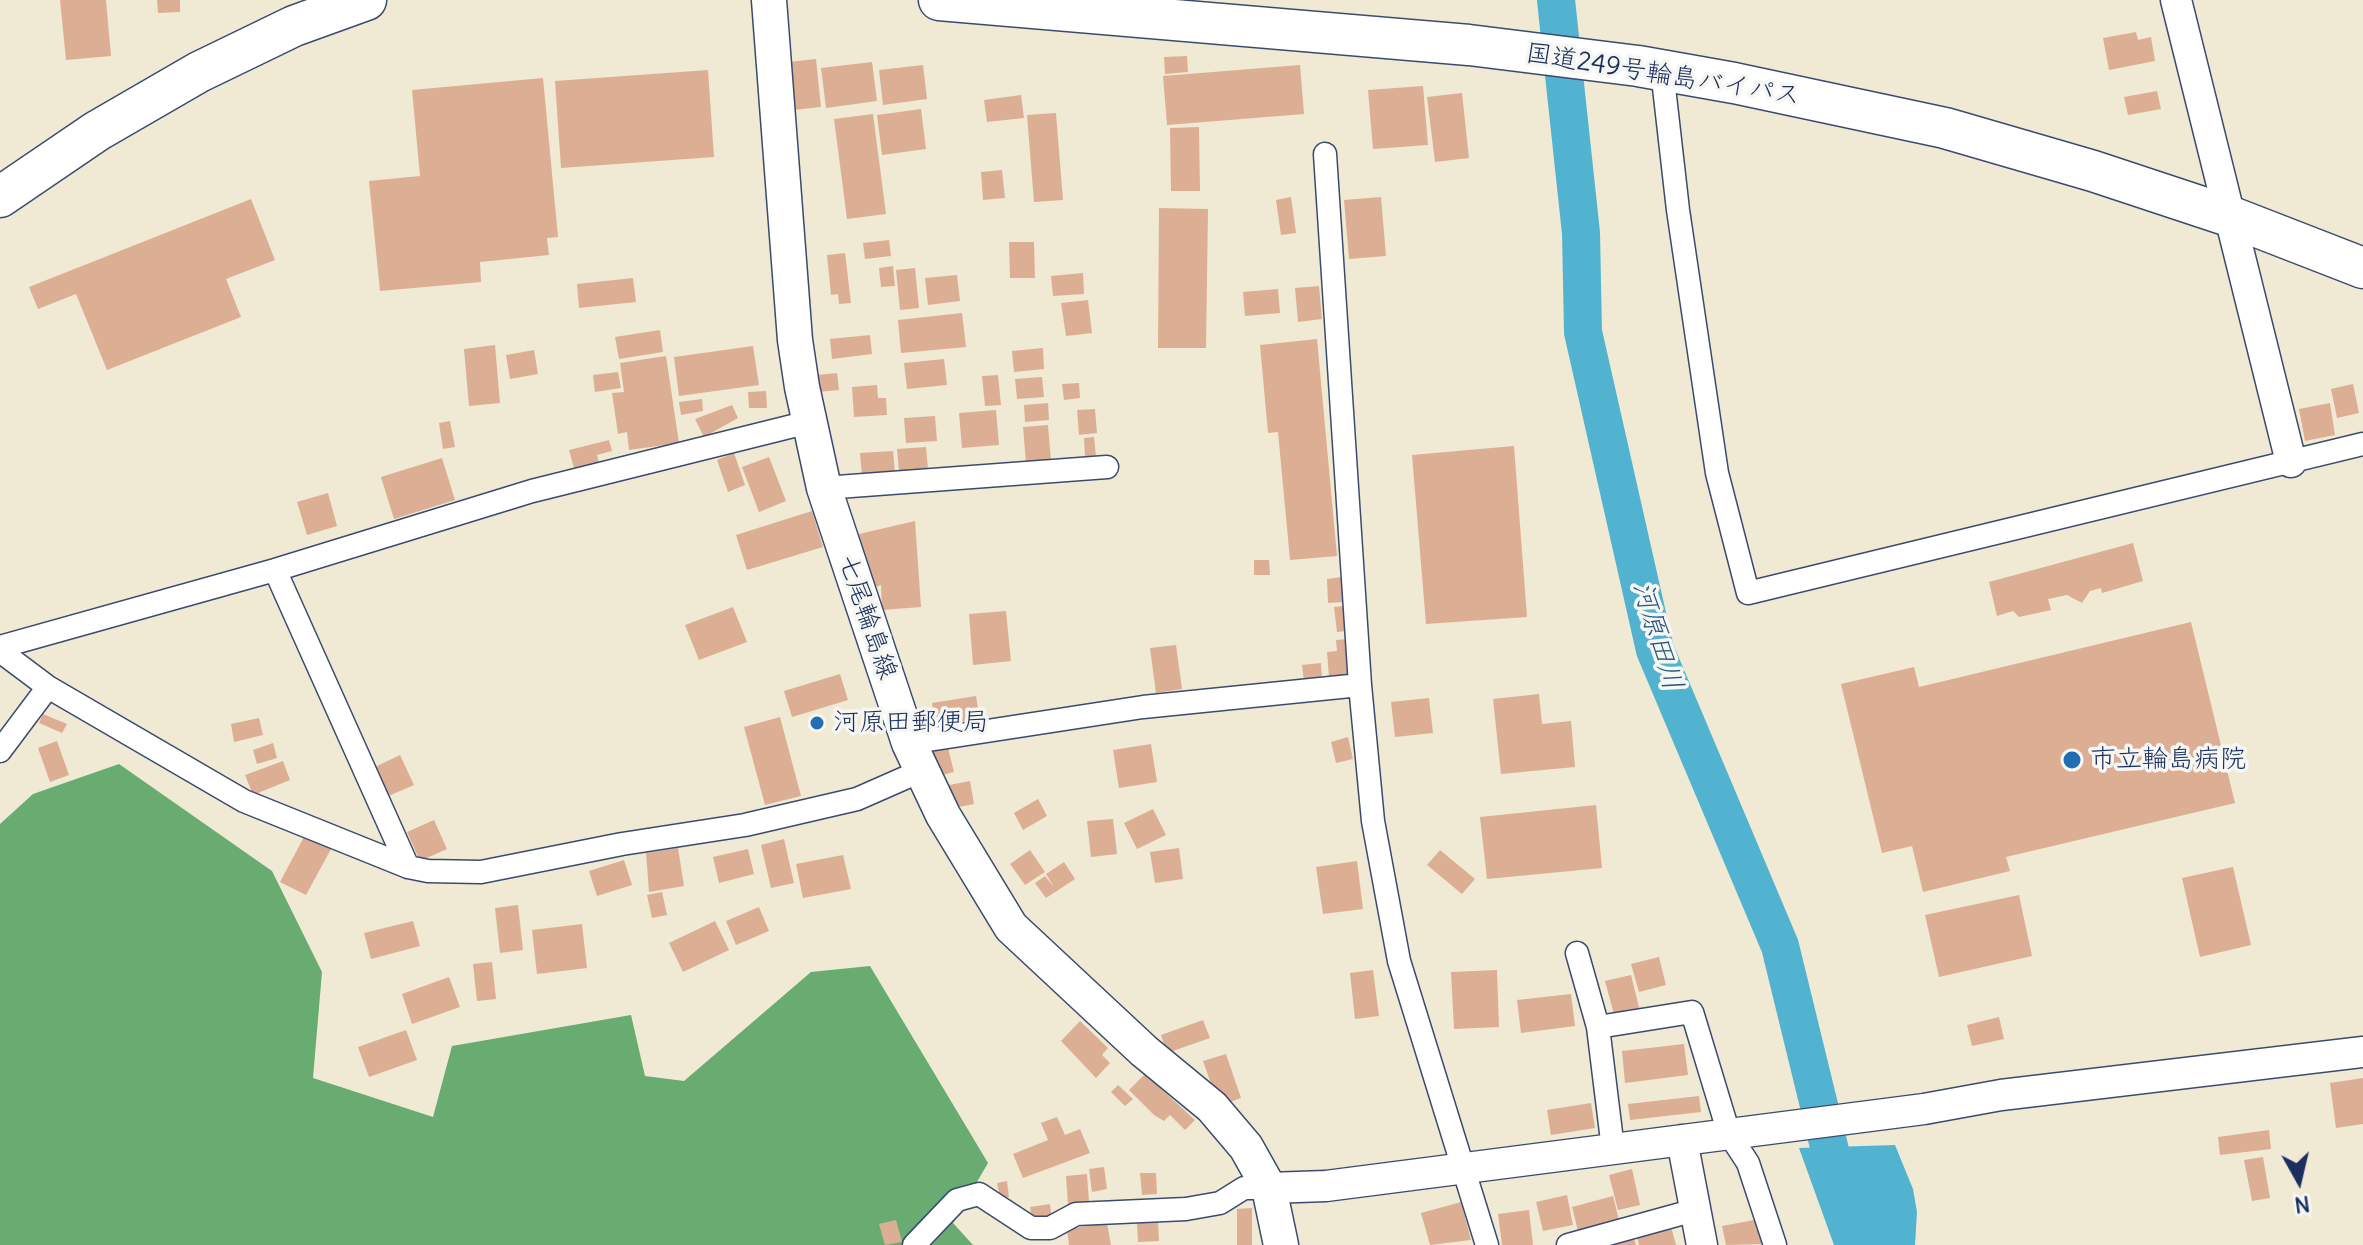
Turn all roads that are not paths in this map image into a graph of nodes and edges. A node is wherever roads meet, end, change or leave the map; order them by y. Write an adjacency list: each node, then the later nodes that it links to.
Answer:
1 (366, 0): 7 (highway)
2 (769, 0): 10 (main road, 七尾輪島線)
3 (939, 0): 5 (highway, 国道249号輪島バイパス)
4 (2176, 0): 8 (street)
5 (1650, 68): 8 (highway, 国道249号輪島バイパス); 12 (street)
6 (1325, 154): 17 (street)
7 (0, 197)
8 (2229, 216): 9 (highway, 国道249号輪島バイパス); 12 (street)
9 (2363, 268)
10 (809, 422): 14 (main road, 七尾輪島線); 15 (street)
11 (2363, 444): 12 (street)
12 (2291, 462)
13 (1107, 467): 14 (street)
14 (824, 488): 20 (main road, 七尾輪島線)
15 (275, 570): 16 (street); 21 (street)
16 (0, 649): 18 (street)
17 (1360, 685): 20 (street); 28 (street)
18 (48, 687): 19 (street); 21 (street)
19 (0, 751)
20 (916, 756): 21 (street); 29 (main road, 七尾輪島線)
21 (408, 867)
22 (1577, 953): 23 (street)
23 (1598, 1027): 25 (street); 27 (street)
24 (2363, 1052): 25 (street)
25 (1729, 1134): 26 (street); 36 (street)
26 (1682, 1140): 27 (street); 30 (street)
27 (1613, 1149): 28 (street)
28 (1463, 1168): 29 (street); 33 (street)
29 (1269, 1188): 31 (street); 32 (main road, 七尾輪島線)
30 (1695, 1210): 34 (street); 35 (street)
31 (914, 1245)
32 (1281, 1245)
33 (1487, 1245)
34 (1568, 1245)
35 (1702, 1245)
36 (1775, 1245)

